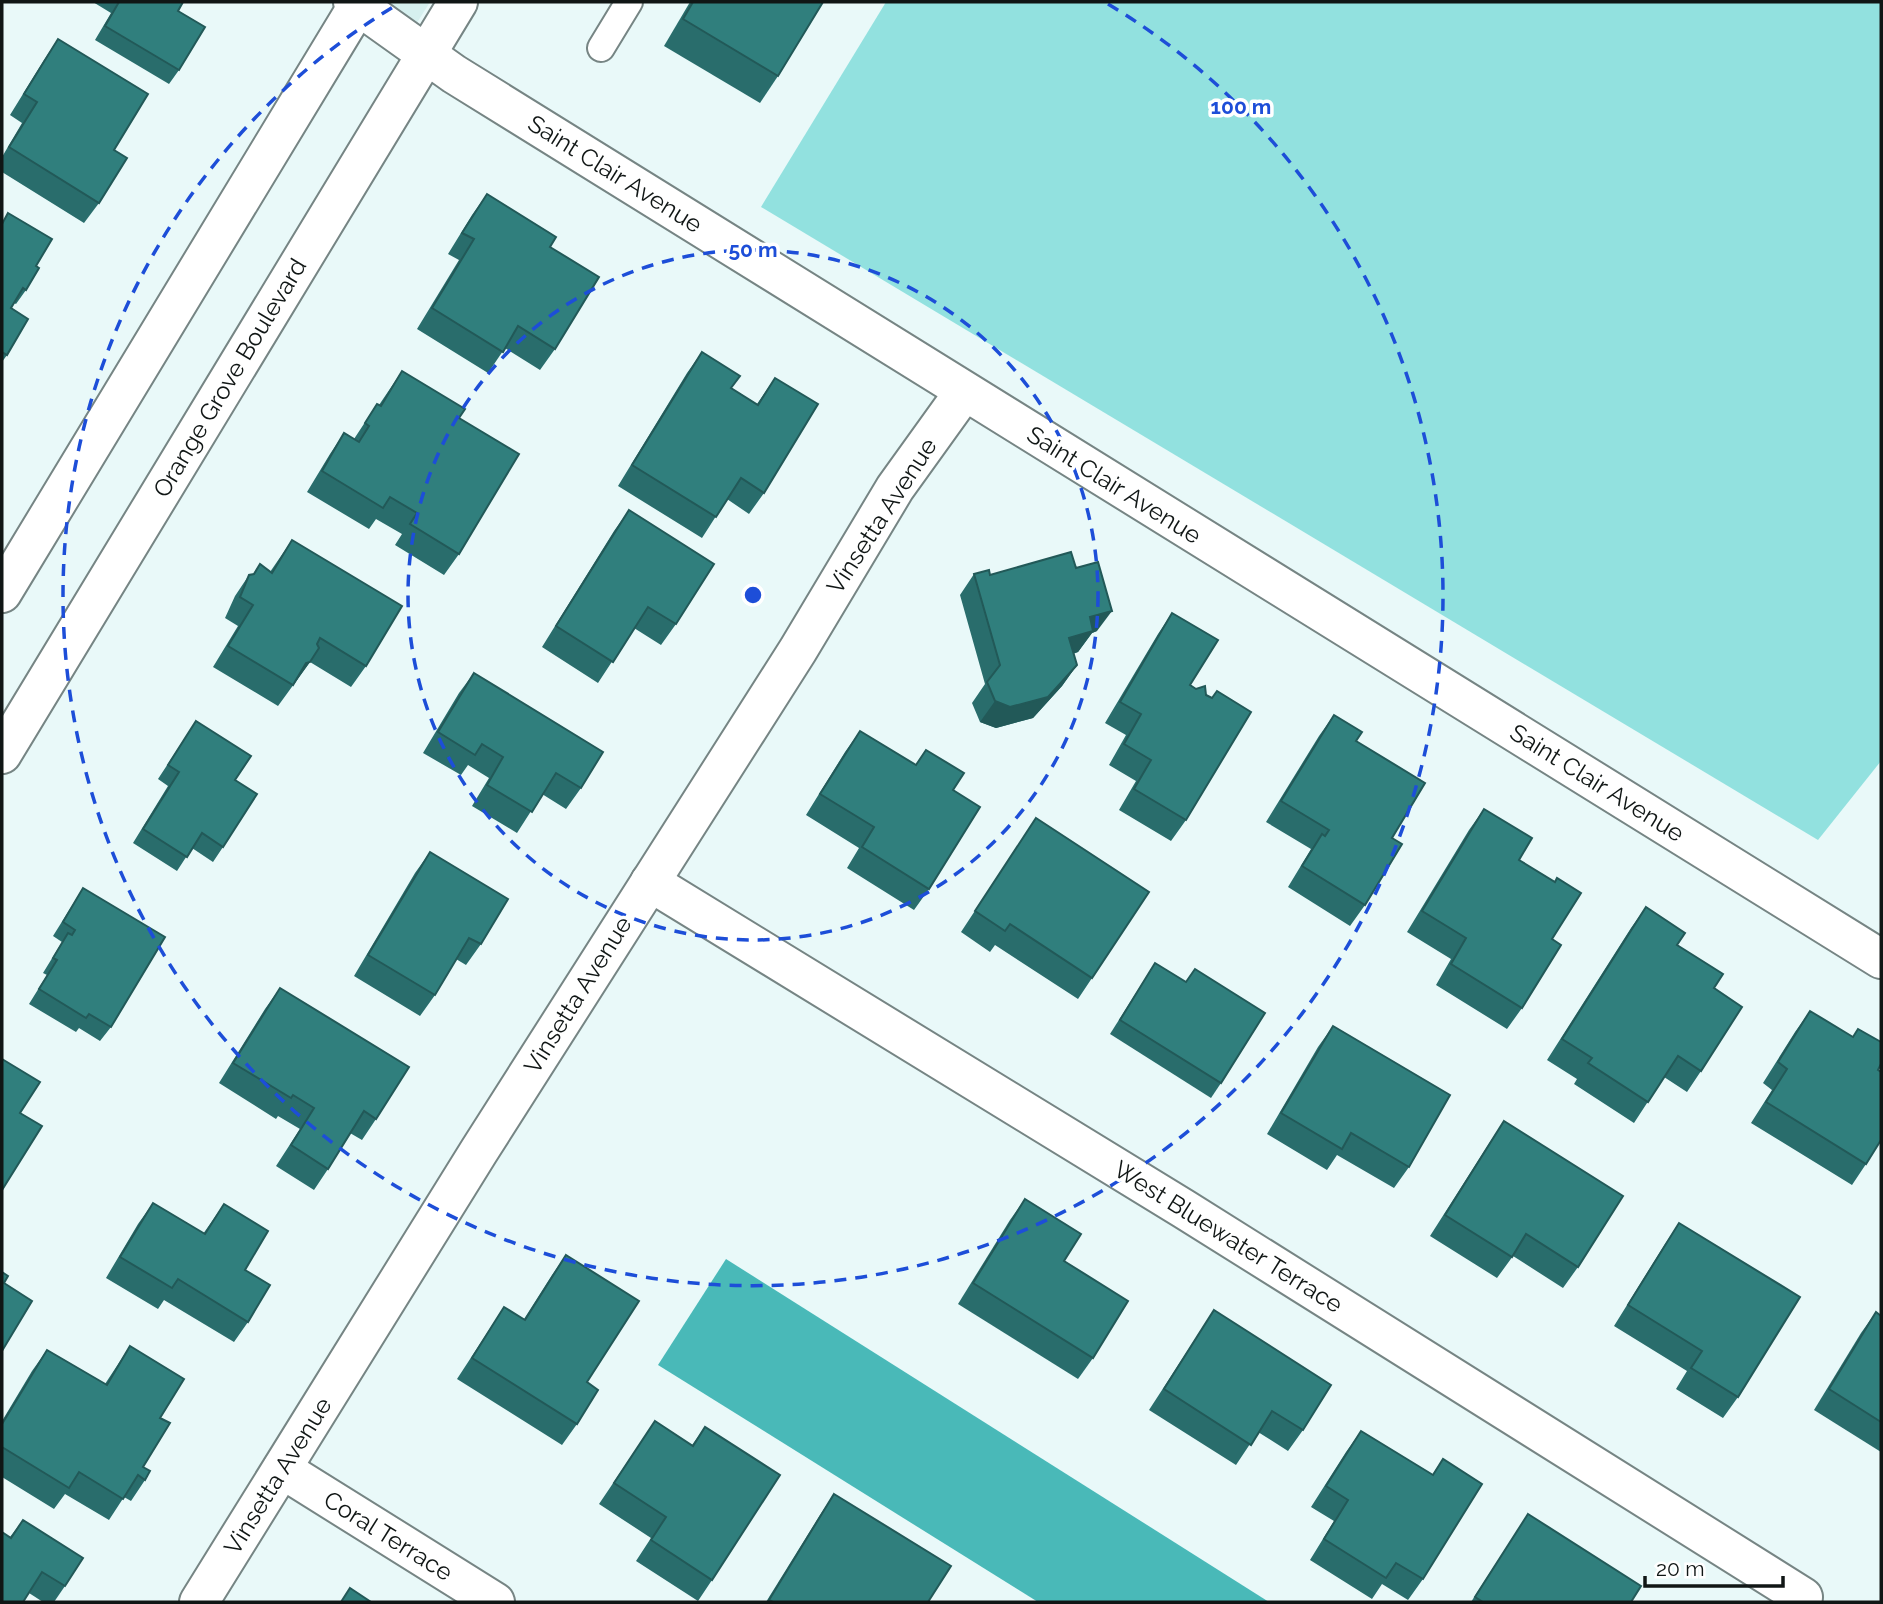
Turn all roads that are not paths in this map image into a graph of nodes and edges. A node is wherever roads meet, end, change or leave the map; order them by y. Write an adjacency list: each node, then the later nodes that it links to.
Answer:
1 (458, 2): 5 (street, Orange Grove Boulevard)
2 (629, 2): 4 (lane)
3 (357, 3): 5 (street, Saint Clair Avenue); 7 (street)
4 (601, 48)
5 (426, 56): 6 (street, Saint Clair Avenue); 8 (street, Orange Grove Boulevard)
6 (964, 392): 9 (street, Vinsetta Avenue); 10 (street, Saint Clair Avenue)
7 (2, 593)
8 (2, 754)
9 (650, 882): 11 (street, Vinsetta Avenue); 12 (street, West Bluewater Terrace)
10 (1881, 958)
11 (282, 1469): 13 (street, Vinsetta Avenue); 14 (street, Coral Terrace)
12 (1803, 1597)
13 (199, 1602)
14 (495, 1602)

